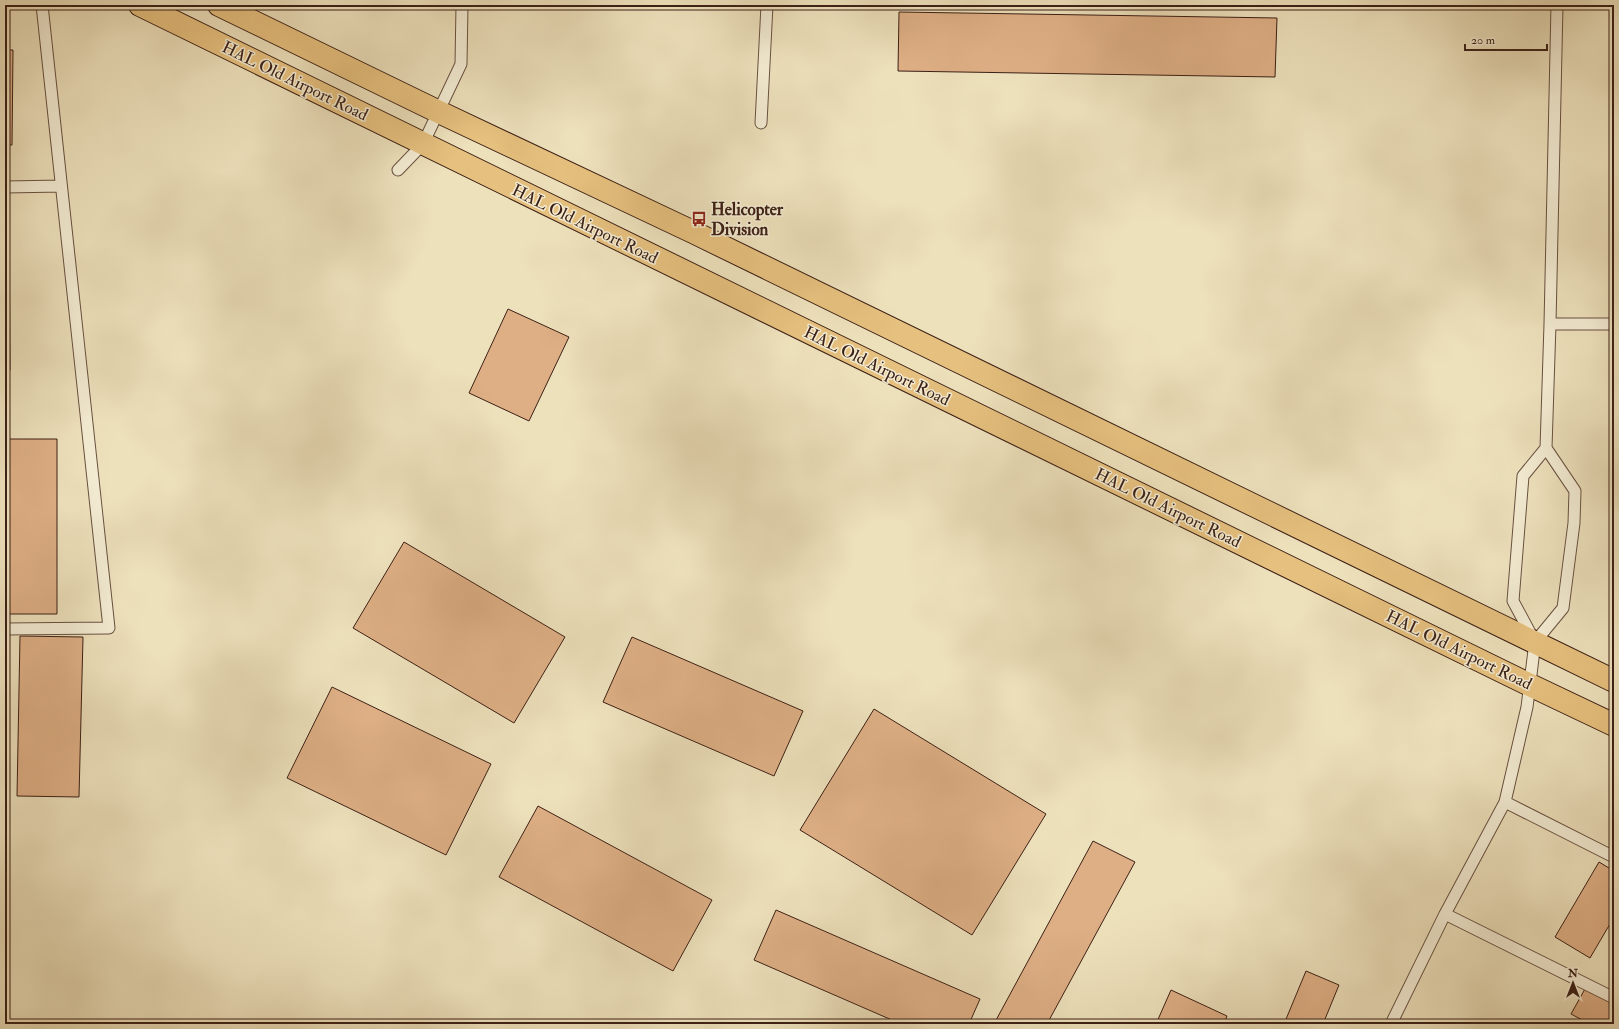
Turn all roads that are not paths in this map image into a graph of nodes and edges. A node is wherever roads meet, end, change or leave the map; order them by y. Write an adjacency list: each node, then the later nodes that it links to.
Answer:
1 (42, 5): 11 (lane)
2 (140, 5): 9 (main road, HAL Old Airport Road)
3 (218, 5): 7 (main road, HAL Old Airport Road)
4 (462, 5): 7 (lane)
5 (767, 5): 8 (lane)
6 (1557, 5): 13 (lane)
7 (439, 112): 9 (lane); 17 (main road, HAL Old Airport Road)
8 (761, 123)
9 (423, 144): 10 (lane); 19 (main road, HAL Old Airport Road)
10 (398, 170)
11 (61, 186): 12 (lane); 16 (lane)
12 (5, 187)
13 (1550, 324): 14 (lane); 15 (lane)
14 (1614, 324)
15 (1546, 448): 17 (lane); 17 (lane)
16 (5, 629)
17 (1534, 642): 18 (main road, HAL Old Airport Road); 19 (lane)
18 (1614, 681)
19 (1530, 685): 20 (main road, HAL Old Airport Road); 21 (lane)
20 (1614, 725)
21 (1505, 802): 22 (lane); 23 (lane)
22 (1614, 858)
23 (1445, 914): 24 (lane); 25 (lane)
24 (1614, 998)
25 (1391, 1024)

